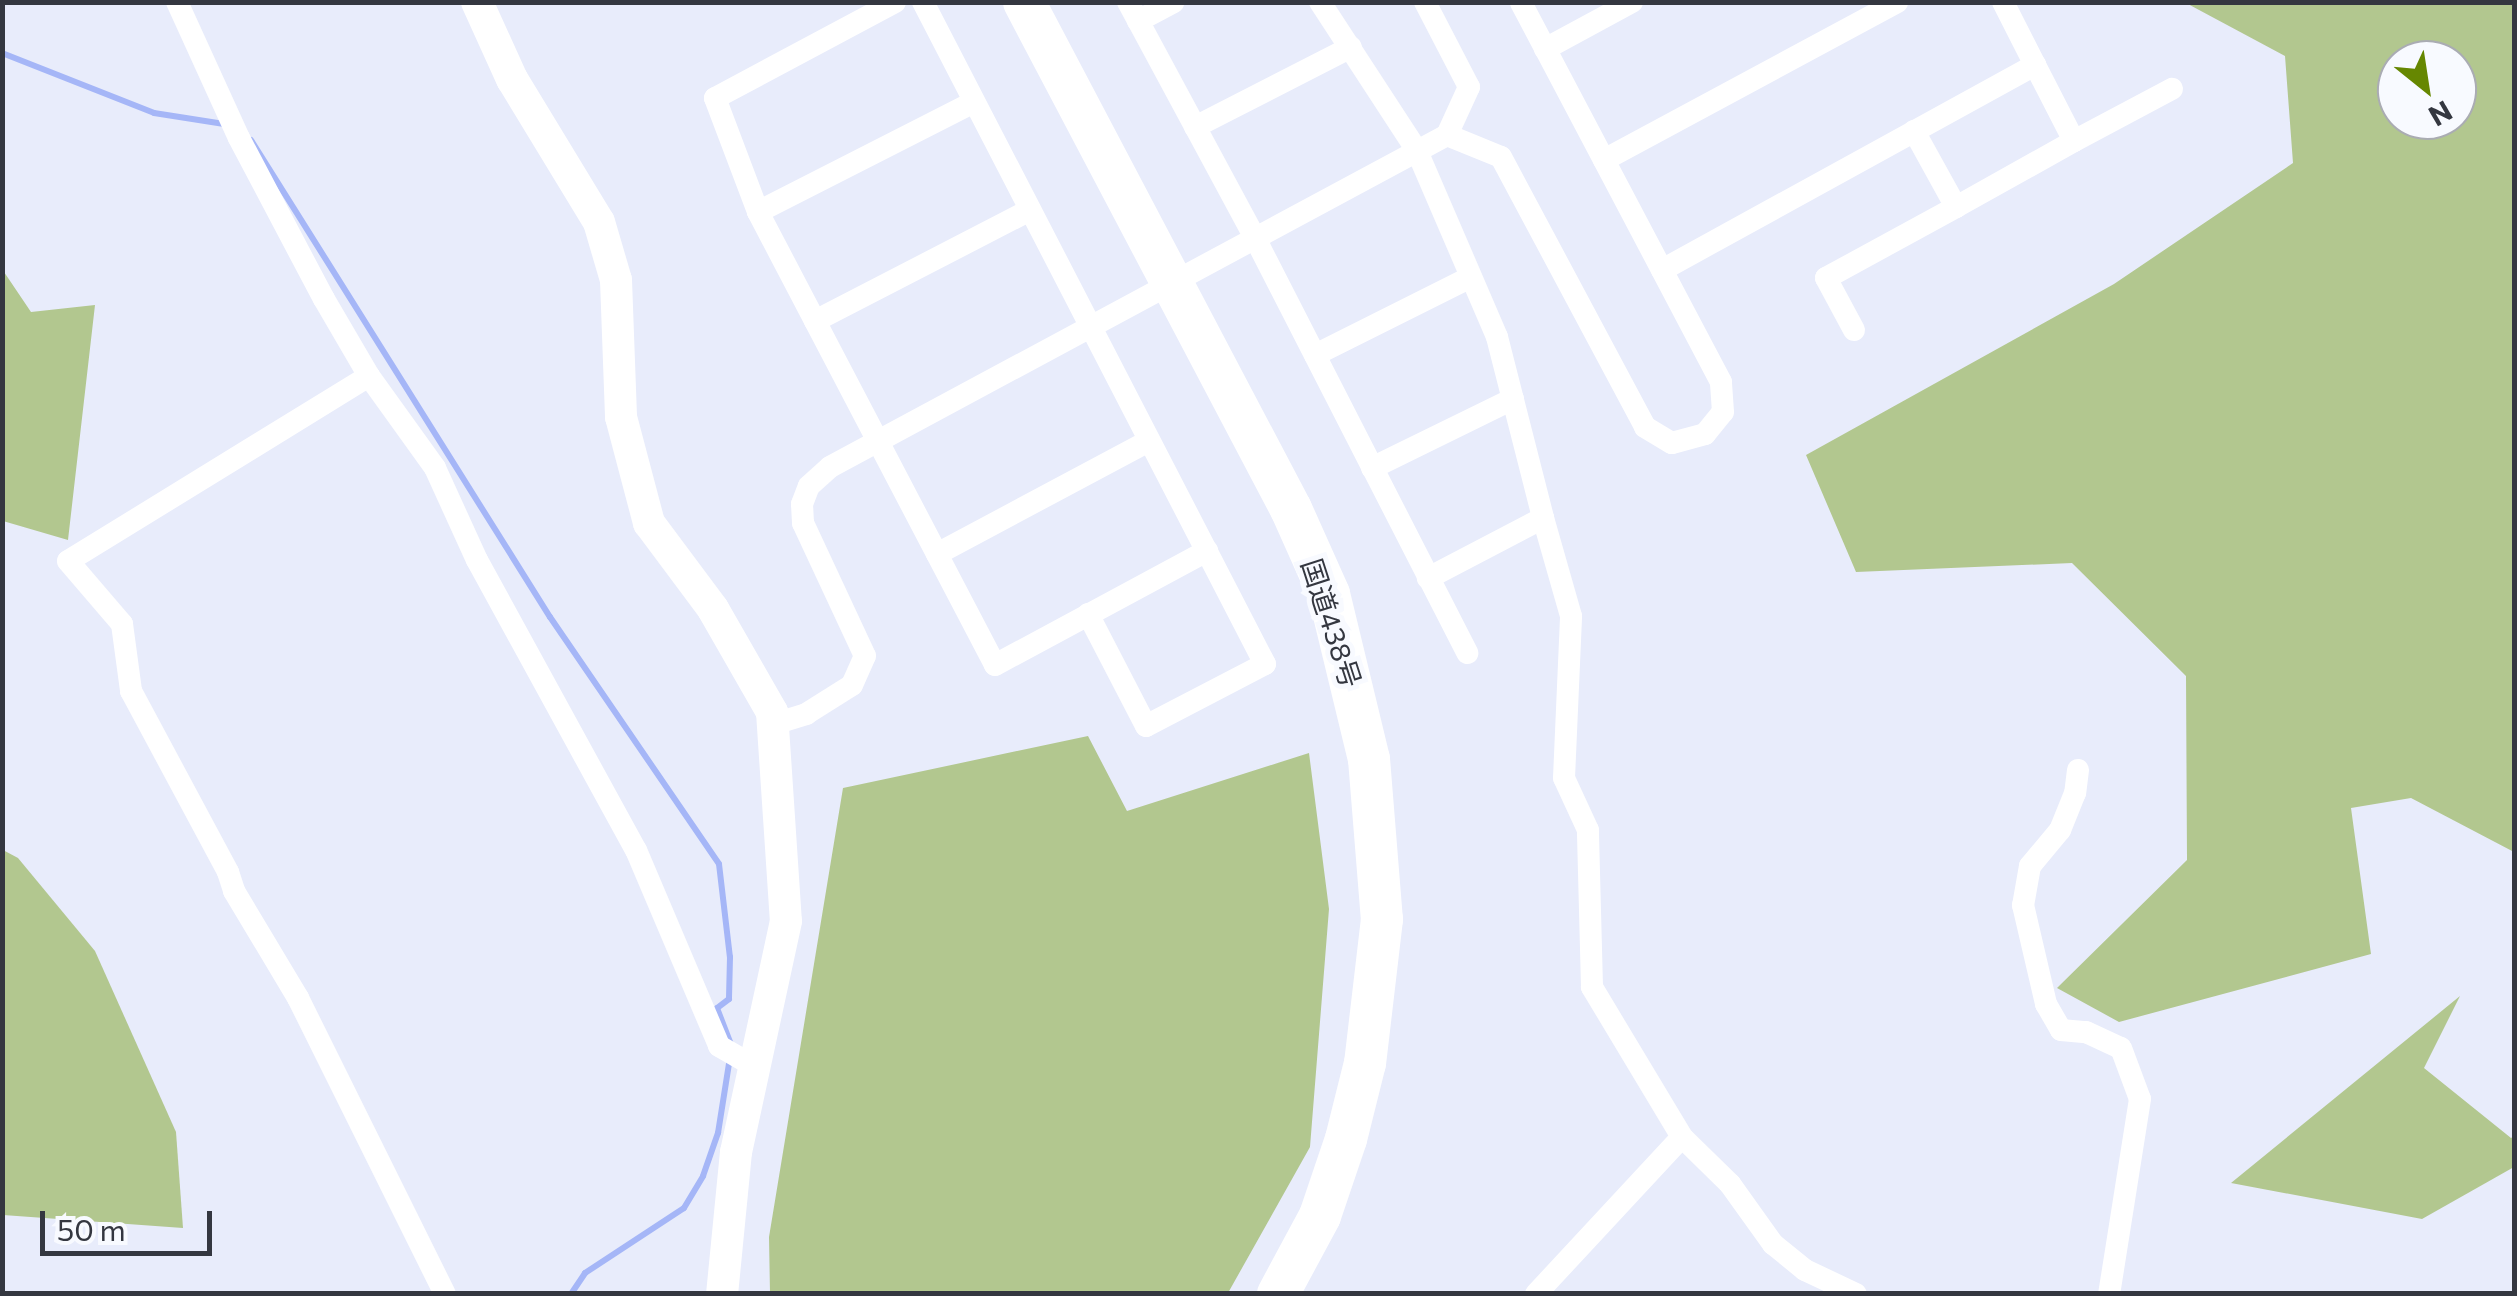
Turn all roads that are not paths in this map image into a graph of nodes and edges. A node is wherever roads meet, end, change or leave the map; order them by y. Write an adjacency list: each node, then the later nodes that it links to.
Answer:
1 (177, 2): 37 (street)
2 (895, 2): 13 (street)
3 (923, 2): 19 (street)
4 (1024, 2): 32 (highway, 国道438号)
5 (1173, 2): 14 (street)
6 (1320, 2): 15 (street)
7 (1424, 2): 22 (street)
8 (1521, 2): 16 (street)
9 (1632, 2): 16 (street)
10 (1897, 2): 25 (street)
11 (2003, 2): 17 (street)
12 (486, 9): 48 (street)
13 (864, 10): 28 (street)
14 (1133, 12): 20 (street)
15 (1351, 46): 20 (street); 24 (street)
16 (1545, 49): 25 (street)
17 (2035, 64): 21 (street); 23 (street)
18 (2172, 89): 23 (street)
19 (974, 102): 27 (street); 28 (street)
20 (1195, 127): 29 (street)
21 (1914, 131): 26 (street); 30 (street)
22 (1448, 135): 24 (street); 30 (street)
23 (2074, 141): 26 (street)
24 (1417, 151): 29 (street); 31 (street)
25 (1604, 160): 30 (street)
26 (1956, 206): 35 (street)
27 (1030, 210): 33 (street); 34 (street)
28 (758, 212): 33 (street)
29 (1256, 240): 32 (street); 36 (street)
30 (1662, 270)
31 (1471, 277): 36 (street); 38 (street)
32 (1171, 284): 34 (street); 54 (highway, 国道438号)
33 (815, 321): 40 (street)
34 (1090, 328): 39 (street); 40 (street)
35 (1854, 330)
36 (1315, 356): 41 (street)
37 (370, 376): 50 (street); 52 (street)
38 (1513, 399): 41 (street); 42 (street)
39 (1149, 441): 43 (street); 44 (street)
40 (879, 442): 44 (street); 48 (street)
41 (1372, 468): 45 (street)
42 (1543, 518): 45 (street); 51 (street)
43 (1206, 551): 46 (street); 46 (street)
44 (937, 554): 46 (street)
45 (1428, 578): 47 (street)
46 (1088, 614)
47 (1467, 653)
48 (774, 724): 50 (street)
49 (2078, 770): 57 (street)
50 (739, 1060): 53 (street)
51 (1682, 1137): 55 (street); 56 (street)
52 (445, 1294)
53 (722, 1294)
54 (1278, 1294)
55 (1536, 1294)
56 (1856, 1294)
57 (2109, 1294)

